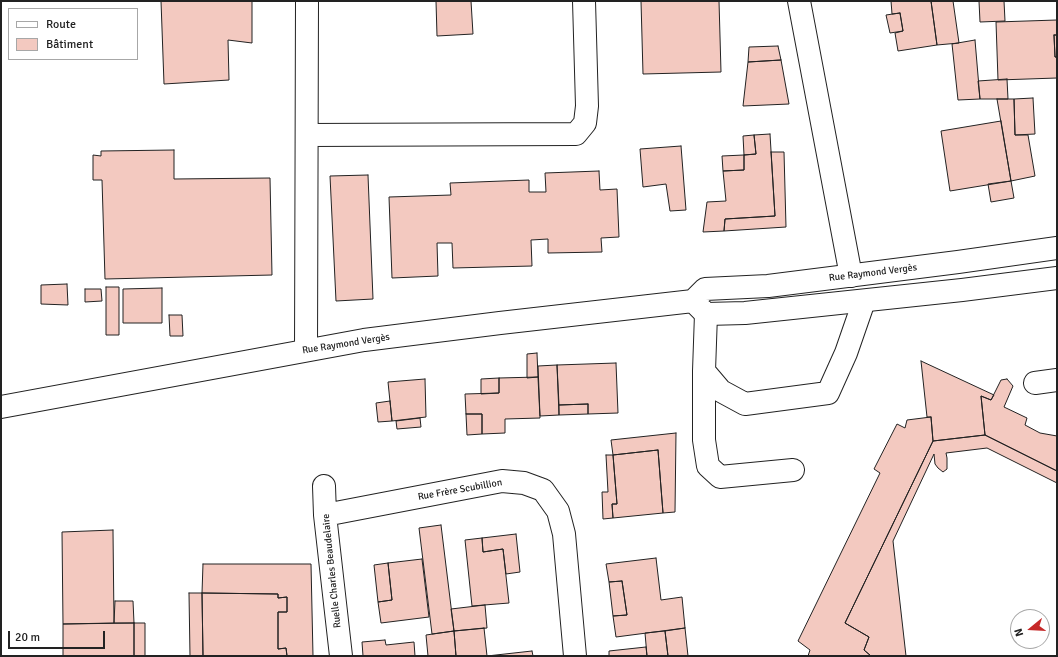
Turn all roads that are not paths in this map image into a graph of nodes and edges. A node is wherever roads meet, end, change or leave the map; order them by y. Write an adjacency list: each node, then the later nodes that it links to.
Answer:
1 (307, 1): 4 (street)
2 (584, 1): 4 (street)
3 (799, 1): 6 (street)
4 (307, 135): 10 (street)
5 (1057, 248): 6 (street, Rue Raymond Vergès)
6 (851, 276): 9 (street, Rue Raymond Vergès)
7 (1057, 278): 8 (street, Rue Raymond Vergès)
8 (864, 301): 9 (street, Rue Raymond Vergès); 11 (street)
9 (700, 308): 10 (street, Rue Raymond Vergès); 11 (street)
10 (306, 350): 14 (street, Rue Raymond Vergès)
11 (704, 371): 15 (street)
12 (1057, 380): 13 (street)
13 (1035, 383)
14 (1, 407)
15 (793, 470)
16 (324, 486): 17 (street, Ruelle Charles Beaudelaire)
17 (325, 515): 18 (street, Ruelle Charles Beaudelaire); 19 (street, Rue Frère Scubillion)
18 (341, 656)
19 (575, 656)

